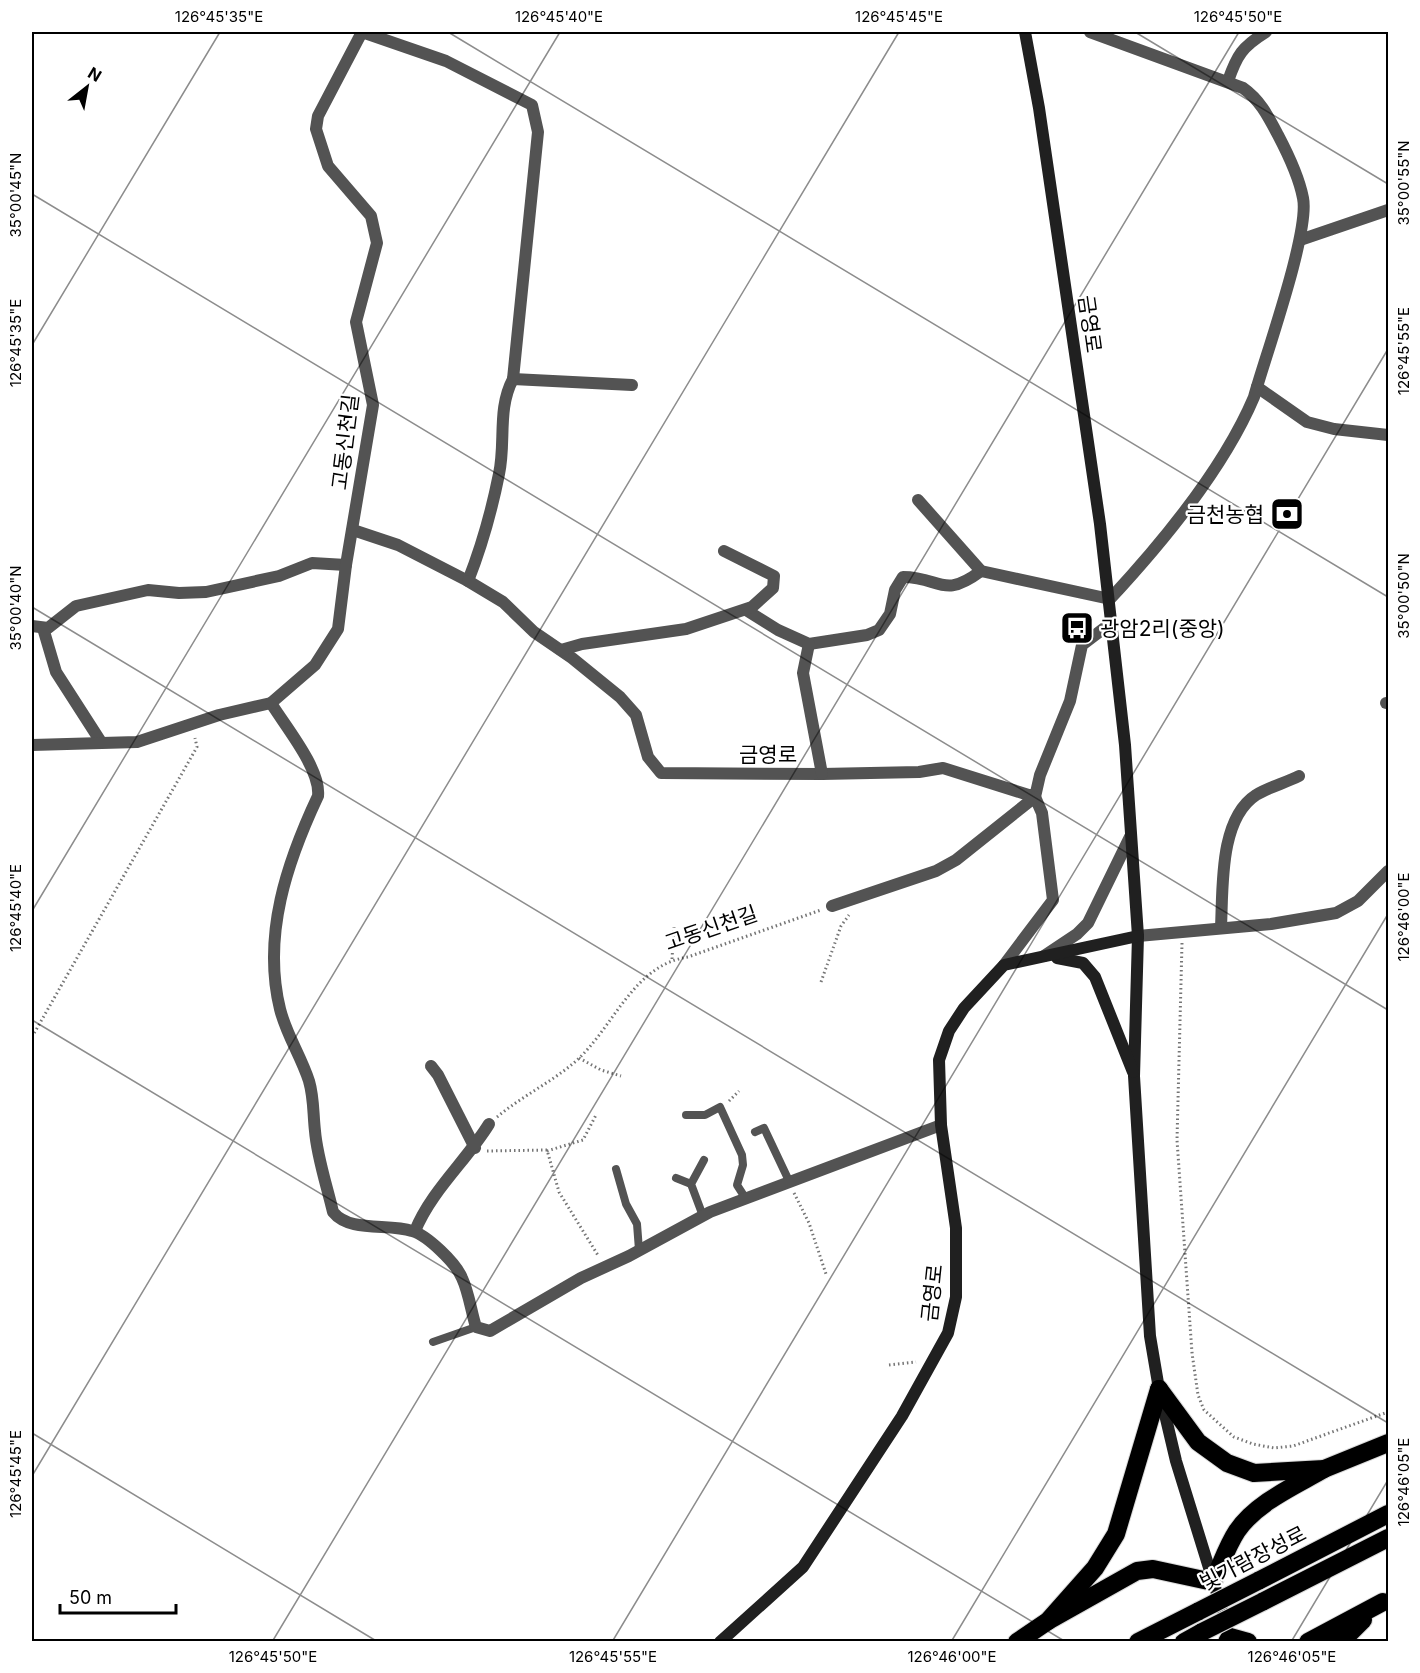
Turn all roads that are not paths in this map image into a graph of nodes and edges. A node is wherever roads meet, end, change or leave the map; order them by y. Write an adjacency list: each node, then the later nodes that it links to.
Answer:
1 (362, 32): 8 (street, 고동신천길); 13 (street, 고동신천길)
2 (1025, 32): 18 (street, 금영로)
3 (1090, 32): 5 (street)
4 (1266, 32): 5 (street)
5 (1228, 81): 7 (street)
6 (1389, 210): 7 (street)
7 (1300, 240): 10 (street)
8 (513, 379): 9 (street); 17 (street, 고동신천길)
9 (632, 385)
10 (1257, 387): 11 (street); 18 (street)
11 (1389, 435)
12 (918, 500): 16 (street)
13 (353, 530): 15 (street, 고동신천길); 17 (street)
14 (724, 551): 19 (street)
15 (345, 566): 21 (street); 24 (street, 고동신천길)
16 (981, 572): 18 (street); 22 (street)
17 (468, 581): 23 (street)
18 (1110, 600): 20 (street, 금영로)
19 (746, 610): 22 (street); 23 (street)
20 (1111, 623): 29 (street); 30 (street, 금영로)
21 (38, 627): 25 (street)
22 (810, 644): 27 (street)
23 (561, 650): 27 (street, 금영로)
24 (271, 703): 25 (street, 고동신천길); 51 (street)
25 (101, 742): 26 (street, 고동신천길)
26 (32, 745)
27 (822, 774): 29 (street, 금영로)
28 (1299, 776): 33 (street)
29 (1035, 797): 32 (street); 36 (street, 금영로)
30 (1130, 837): 34 (street, 금영로); 35 (street)
31 (1389, 871): 33 (street)
32 (832, 906)
33 (1221, 927): 34 (street)
34 (1138, 936): 35 (street); 38 (street, 금영로)
35 (1041, 957): 36 (street); 38 (street)
36 (1004, 965): 41 (street, 금영로)
37 (431, 1066): 43 (street)
38 (1134, 1076): 55 (street)
39 (686, 1115): 49 (lane)
40 (489, 1124): 43 (street)
41 (941, 1125): 47 (street); 64 (street, 금영로)
42 (755, 1132): 47 (lane)
43 (475, 1148): 51 (street)
44 (704, 1160): 48 (lane)
45 (616, 1169): 52 (lane)
46 (676, 1178): 48 (lane)
47 (790, 1183): 49 (street)
48 (691, 1184): 50 (lane)
49 (746, 1199): 50 (street)
50 (703, 1216): 52 (street)
51 (415, 1231): 53 (street)
52 (639, 1250): 53 (street)
53 (476, 1327): 54 (lane)
54 (433, 1342)
55 (1159, 1389): 57 (highway); 60 (street); 62 (highway)
56 (1389, 1443): 57 (highway)
57 (1324, 1469): 60 (highway)
58 (1389, 1514): 66 (highway, 빛가람장성로, bridge)
59 (1389, 1538): 67 (highway, 빛가람장성로, bridge)
60 (1213, 1582): 62 (highway); 63 (street)
61 (1386, 1600): 69 (highway); 70 (highway)
62 (1048, 1621): 65 (highway)
63 (1230, 1640): 68 (highway)
64 (720, 1641)
65 (1017, 1641)
66 (1138, 1641)
67 (1184, 1641)
68 (1248, 1641)
69 (1308, 1641)
70 (1341, 1641)

